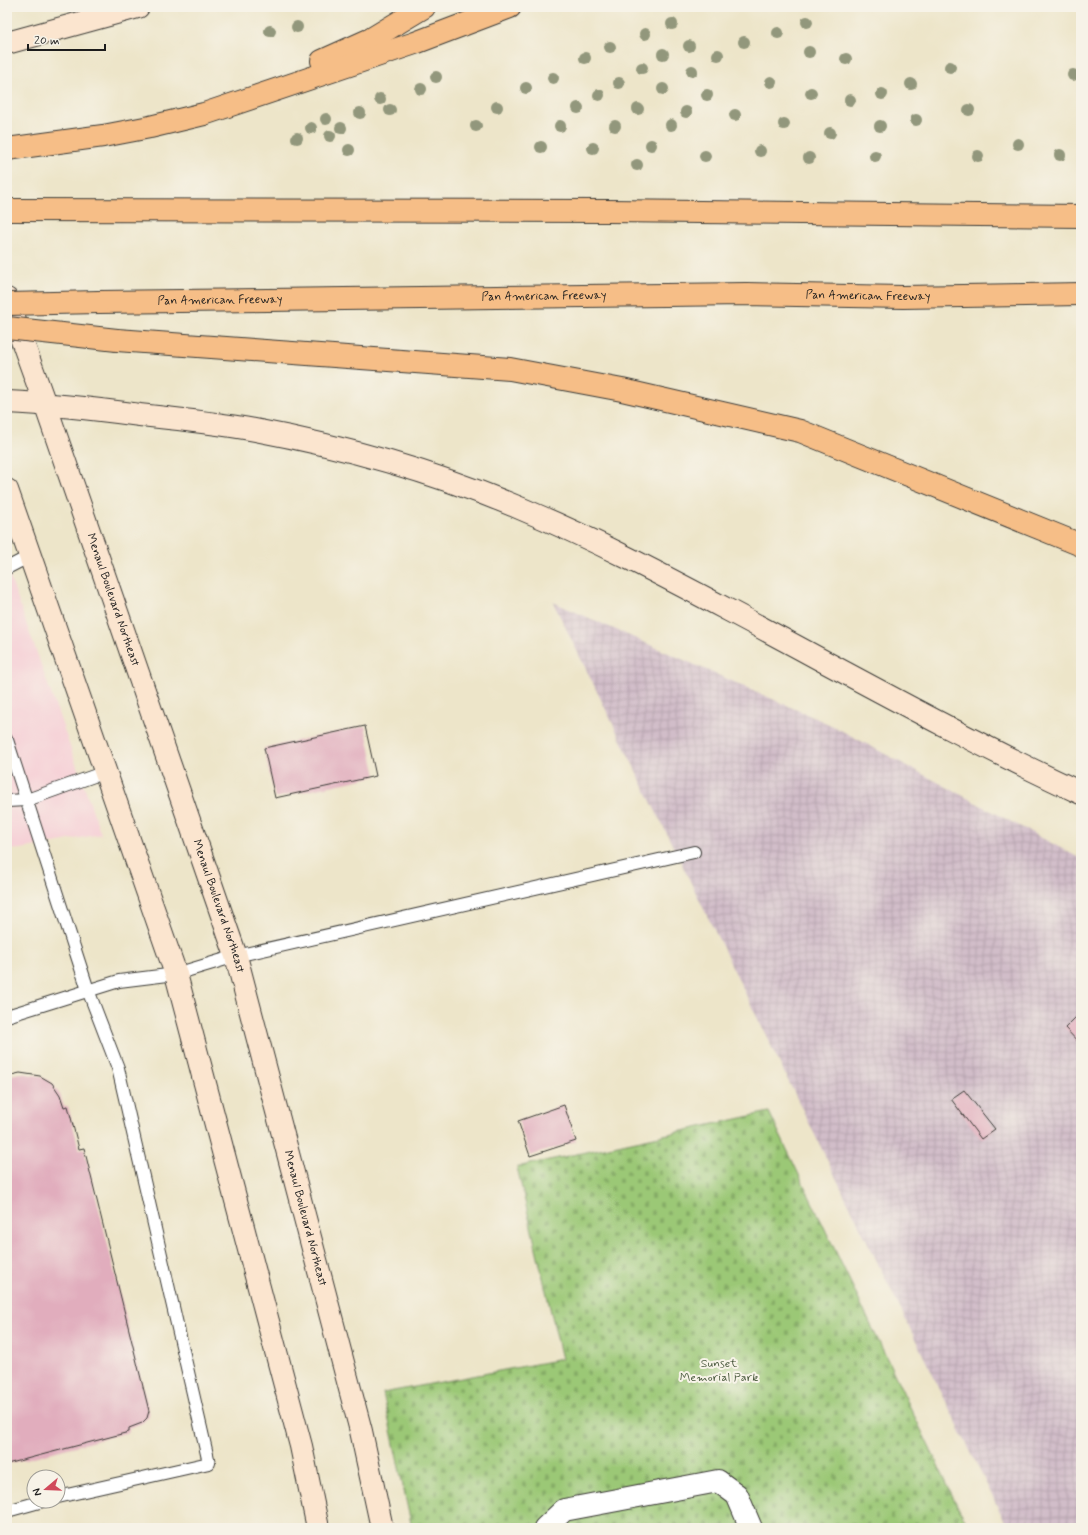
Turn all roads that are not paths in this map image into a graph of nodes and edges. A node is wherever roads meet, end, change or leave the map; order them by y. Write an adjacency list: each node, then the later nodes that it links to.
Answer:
1 (138, 7): 4 (main road)
2 (424, 7): 5 (highway)
3 (510, 7): 5 (highway)
4 (7, 43)
5 (204, 114): 6 (highway)
6 (7, 149)
7 (7, 210): 8 (highway)
8 (1081, 216)
9 (1081, 294): 11 (highway, Pan American Freeway, bridge)
10 (7, 299): 14 (main road, Menaul Boulevard Northeast)
11 (7, 304)
12 (7, 328): 16 (highway, bridge)
13 (7, 402): 14 (main road)
14 (45, 404): 23 (main road); 27 (main road, Menaul Boulevard Northeast)
15 (7, 490): 18 (main road)
16 (958, 494): 17 (highway); 19 (highway)
17 (1081, 545)
18 (30, 556): 20 (lane); 22 (main road)
19 (1081, 558)
20 (7, 568)
21 (7, 740): 24 (lane)
22 (105, 772): 24 (lane); 28 (main road)
23 (1081, 793)
24 (27, 800): 25 (lane); 29 (lane)
25 (7, 801)
26 (694, 852): 27 (lane)
27 (236, 956): 28 (lane); 35 (main road, Menaul Boulevard Northeast)
28 (176, 974): 29 (lane); 34 (main road)
29 (88, 990): 30 (lane); 31 (lane)
30 (7, 1016)
31 (66, 1495)
32 (26, 1505): 33 (lane)
33 (7, 1510)
34 (318, 1528)
35 (382, 1528)
36 (544, 1528): 37 (street)
37 (751, 1528)

